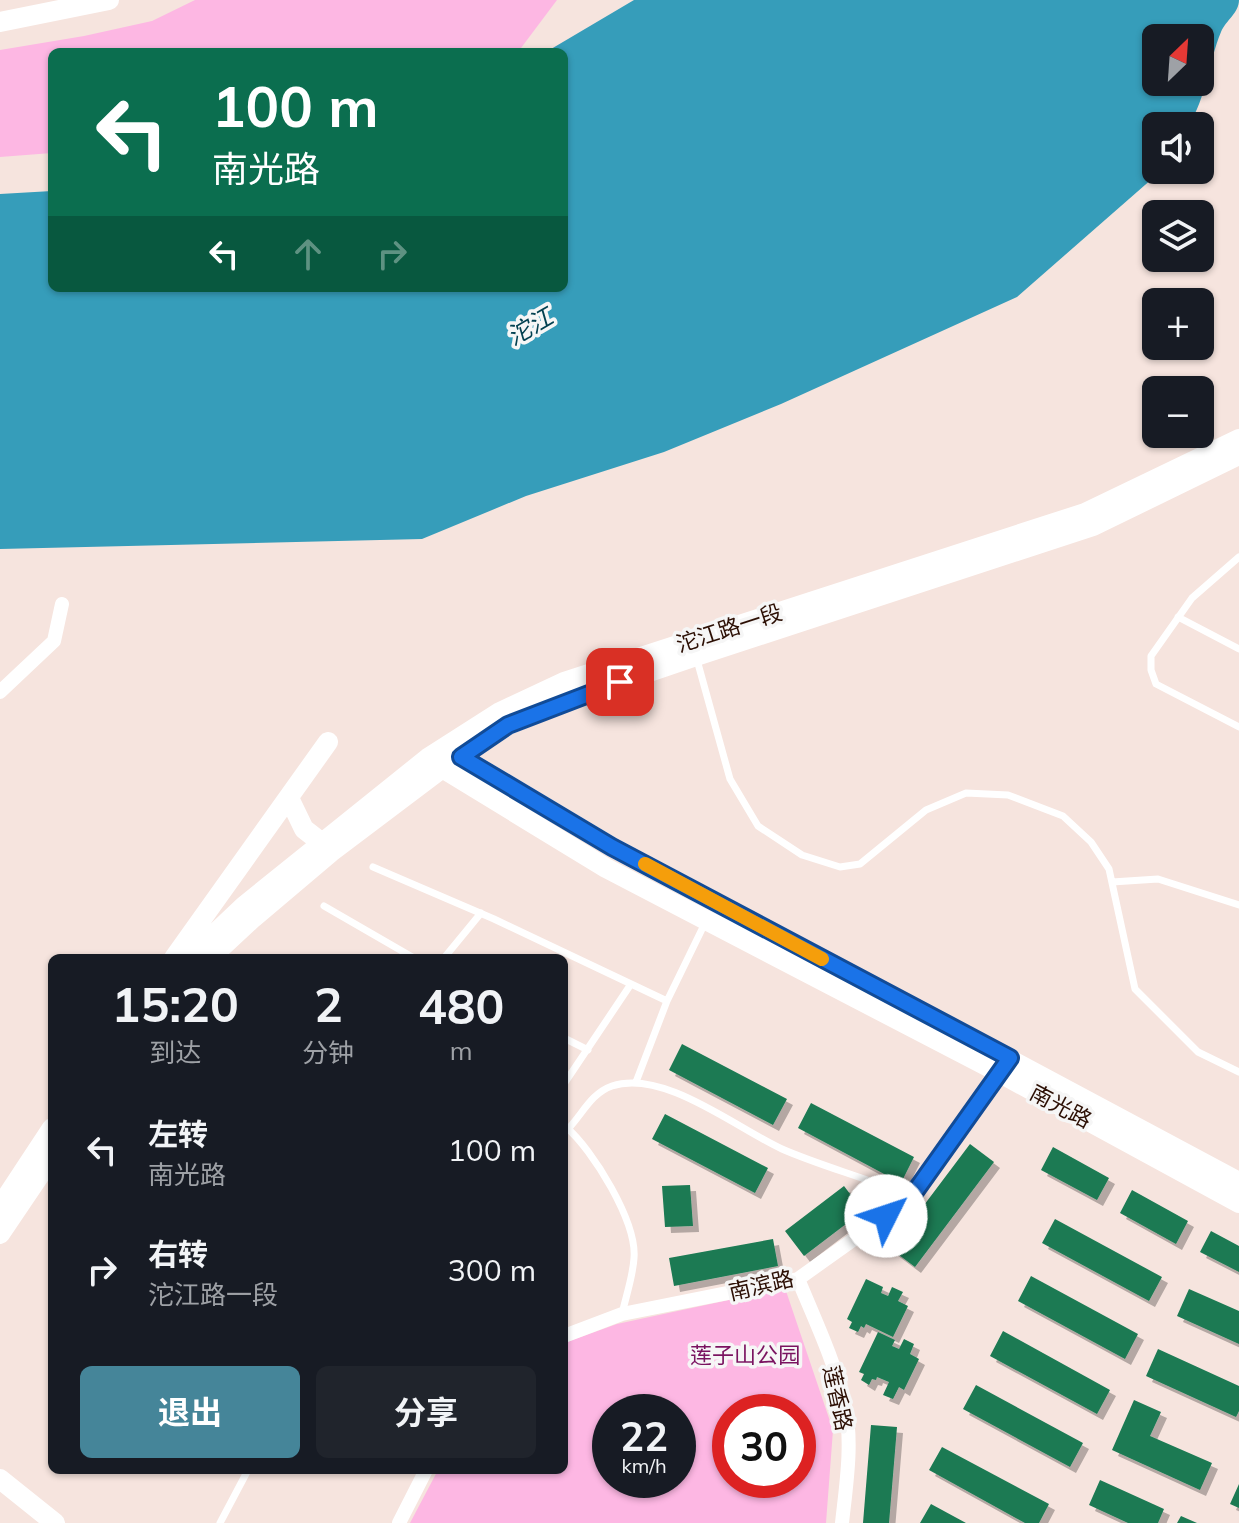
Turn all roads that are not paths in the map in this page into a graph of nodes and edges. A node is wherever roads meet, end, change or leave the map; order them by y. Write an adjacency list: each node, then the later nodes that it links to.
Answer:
1 (109, 0): 2 (street)
2 (0, 22)
3 (1239, 439): 8 (street, 沱江路一段)
4 (1239, 455): 8 (street, 沱江路一段)
5 (1239, 557): 7 (lane)
6 (62, 604): 10 (street)
7 (1178, 617): 9 (lane); 11 (lane)
8 (695, 647): 13 (street, 沱江路一段); 14 (street, 沱江路一段); 18 (lane)
9 (1239, 649)
10 (0, 692)
11 (1239, 727)
12 (328, 742): 15 (street)
13 (461, 757): 14 (street); 34 (street, 南光路)
14 (434, 764): 16 (street, 沱江路一段); 22 (street, 南光路); 25 (street, 沱江路一段)
15 (289, 798): 16 (street); 23 (street)
16 (322, 843): 24 (street, 沱江路一段)
17 (373, 867): 21 (lane)
18 (1112, 882): 19 (lane); 35 (lane)
19 (1239, 905)
20 (324, 906): 26 (lane)
21 (481, 913): 27 (lane); 28 (lane)
22 (706, 919): 31 (lane); 34 (street, 南光路)
23 (177, 954)
24 (193, 954)
25 (214, 954)
26 (407, 954)
27 (447, 954)
28 (568, 954)
29 (568, 954): 30 (lane)
30 (631, 984): 31 (lane); 33 (lane)
31 (667, 1001): 37 (lane)
32 (568, 1040): 33 (lane)
33 (588, 1050): 36 (lane)
34 (1005, 1066): 42 (street, 南光路); 44 (street, 南光路); 47 (street, 南滨路)
35 (1239, 1072)
36 (568, 1078)
37 (636, 1082): 38 (lane); 43 (lane)
38 (568, 1127)
39 (568, 1131): 48 (lane)
40 (48, 1134): 45 (street)
41 (48, 1163): 46 (street)
42 (1239, 1182)
43 (881, 1185)
44 (1239, 1203)
45 (0, 1207)
46 (0, 1234)
47 (798, 1279): 48 (street, 南滨路); 58 (street, 莲香路)
48 (622, 1314): 49 (street, 南滨路)
49 (568, 1334)
50 (246, 1474): 56 (lane)
51 (424, 1474): 57 (street)
52 (0, 1479): 55 (street)
53 (0, 1496): 54 (street)
54 (33, 1523)
55 (55, 1523)
56 (220, 1523)
57 (399, 1523)
58 (842, 1523)

